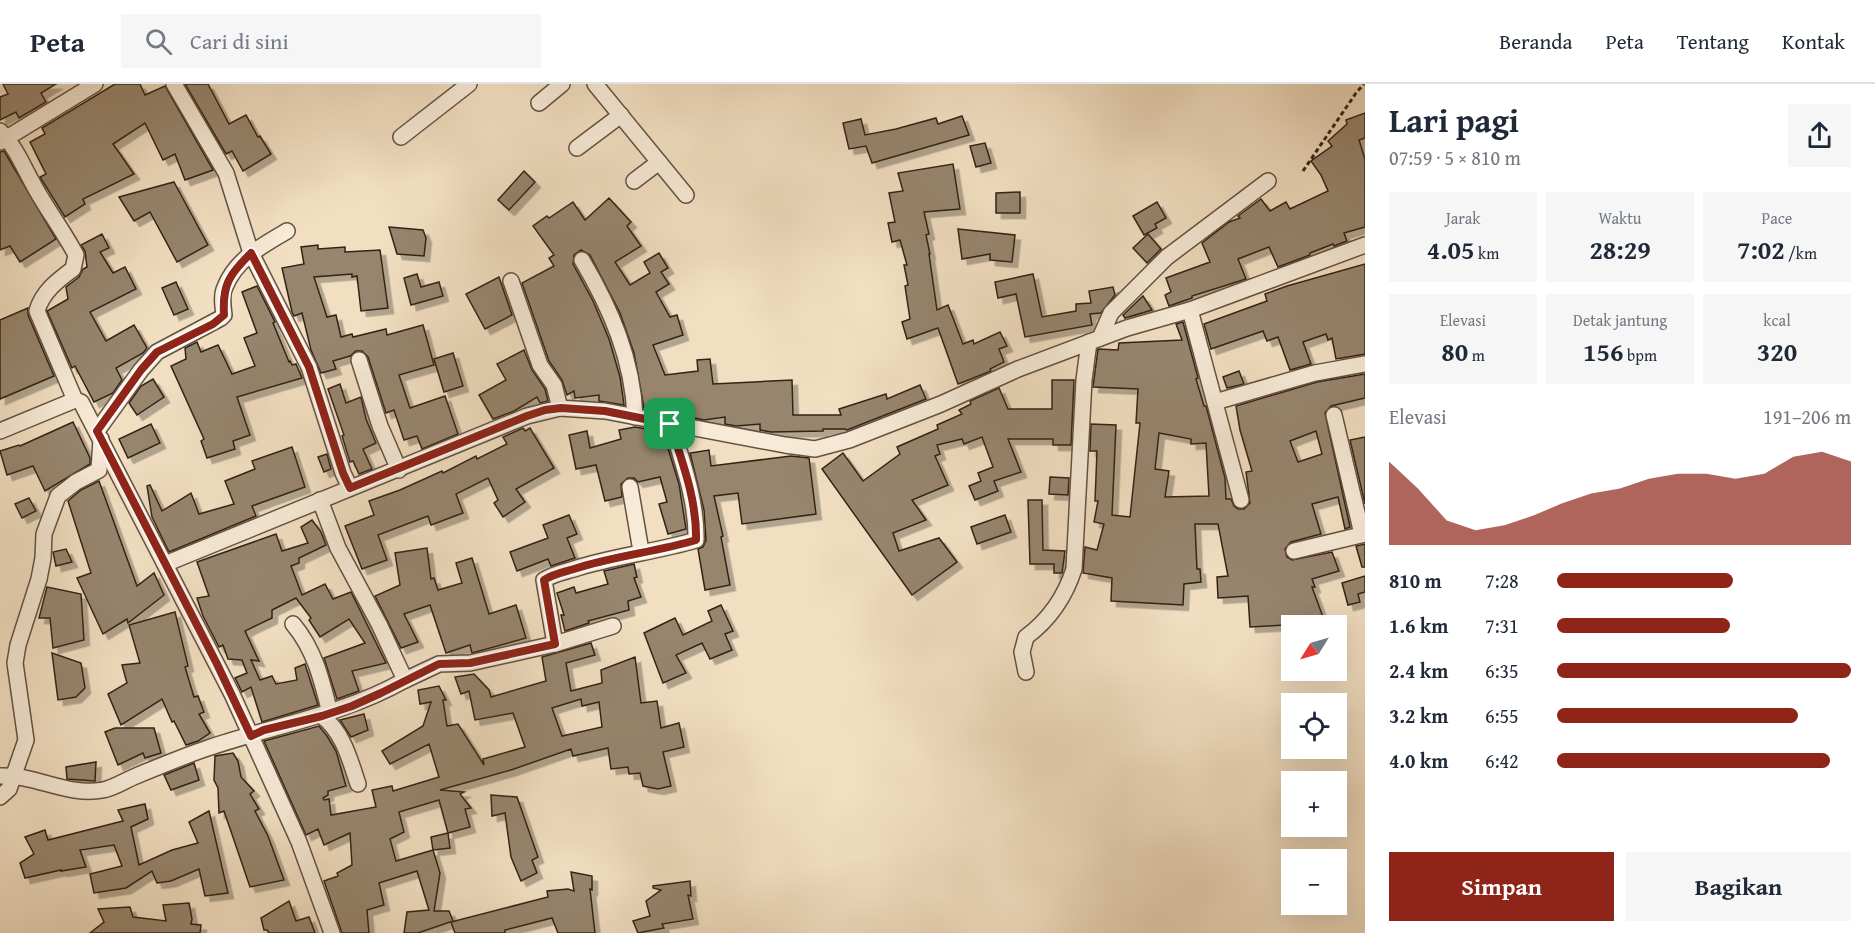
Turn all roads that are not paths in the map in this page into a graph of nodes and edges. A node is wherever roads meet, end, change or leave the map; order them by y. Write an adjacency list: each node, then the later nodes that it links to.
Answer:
1 (94, 84): 8 (street)
2 (174, 84): 17 (street)
3 (469, 84): 9 (street)
4 (562, 84): 6 (street)
5 (594, 84): 7 (street)
6 (539, 103)
7 (621, 115): 10 (street); 11 (street)
8 (2, 137): 24 (street)
9 (401, 137)
10 (577, 148)
11 (659, 162): 12 (street); 14 (street)
12 (634, 181)
13 (1268, 181): 21 (street)
14 (686, 195)
15 (287, 231): 17 (street)
16 (1365, 245): 20 (street)
17 (251, 253): 31 (street); 34 (street)
18 (582, 260): 28 (street)
19 (511, 281): 26 (street)
20 (1190, 310): 21 (street); 25 (street)
21 (1094, 340): 29 (street); 44 (street)
22 (359, 360): 32 (street)
23 (1365, 364): 25 (street)
24 (75, 400): 30 (street); 31 (street)
25 (1215, 402): 36 (street)
26 (561, 408): 28 (street); 32 (street)
27 (1334, 415): 37 (street)
28 (635, 417): 29 (street)
29 (670, 424): 38 (street)
30 (0, 431)
31 (99, 435): 40 (street); 48 (street)
32 (399, 470): 34 (street)
33 (630, 487): 38 (street)
34 (350, 488): 35 (street)
35 (320, 500): 40 (street); 45 (street)
36 (1241, 500)
37 (1364, 534): 39 (street)
38 (641, 551): 43 (street)
39 (1294, 551)
40 (165, 564): 47 (street)
41 (293, 624): 46 (street)
42 (612, 626): 43 (street)
43 (555, 644): 45 (street)
44 (1026, 672)
45 (405, 680): 46 (street)
46 (326, 715): 47 (street); 49 (street)
47 (251, 736): 48 (street); 51 (street)
48 (6, 776): 50 (street)
49 (358, 784)
50 (0, 797)
51 (332, 933)

